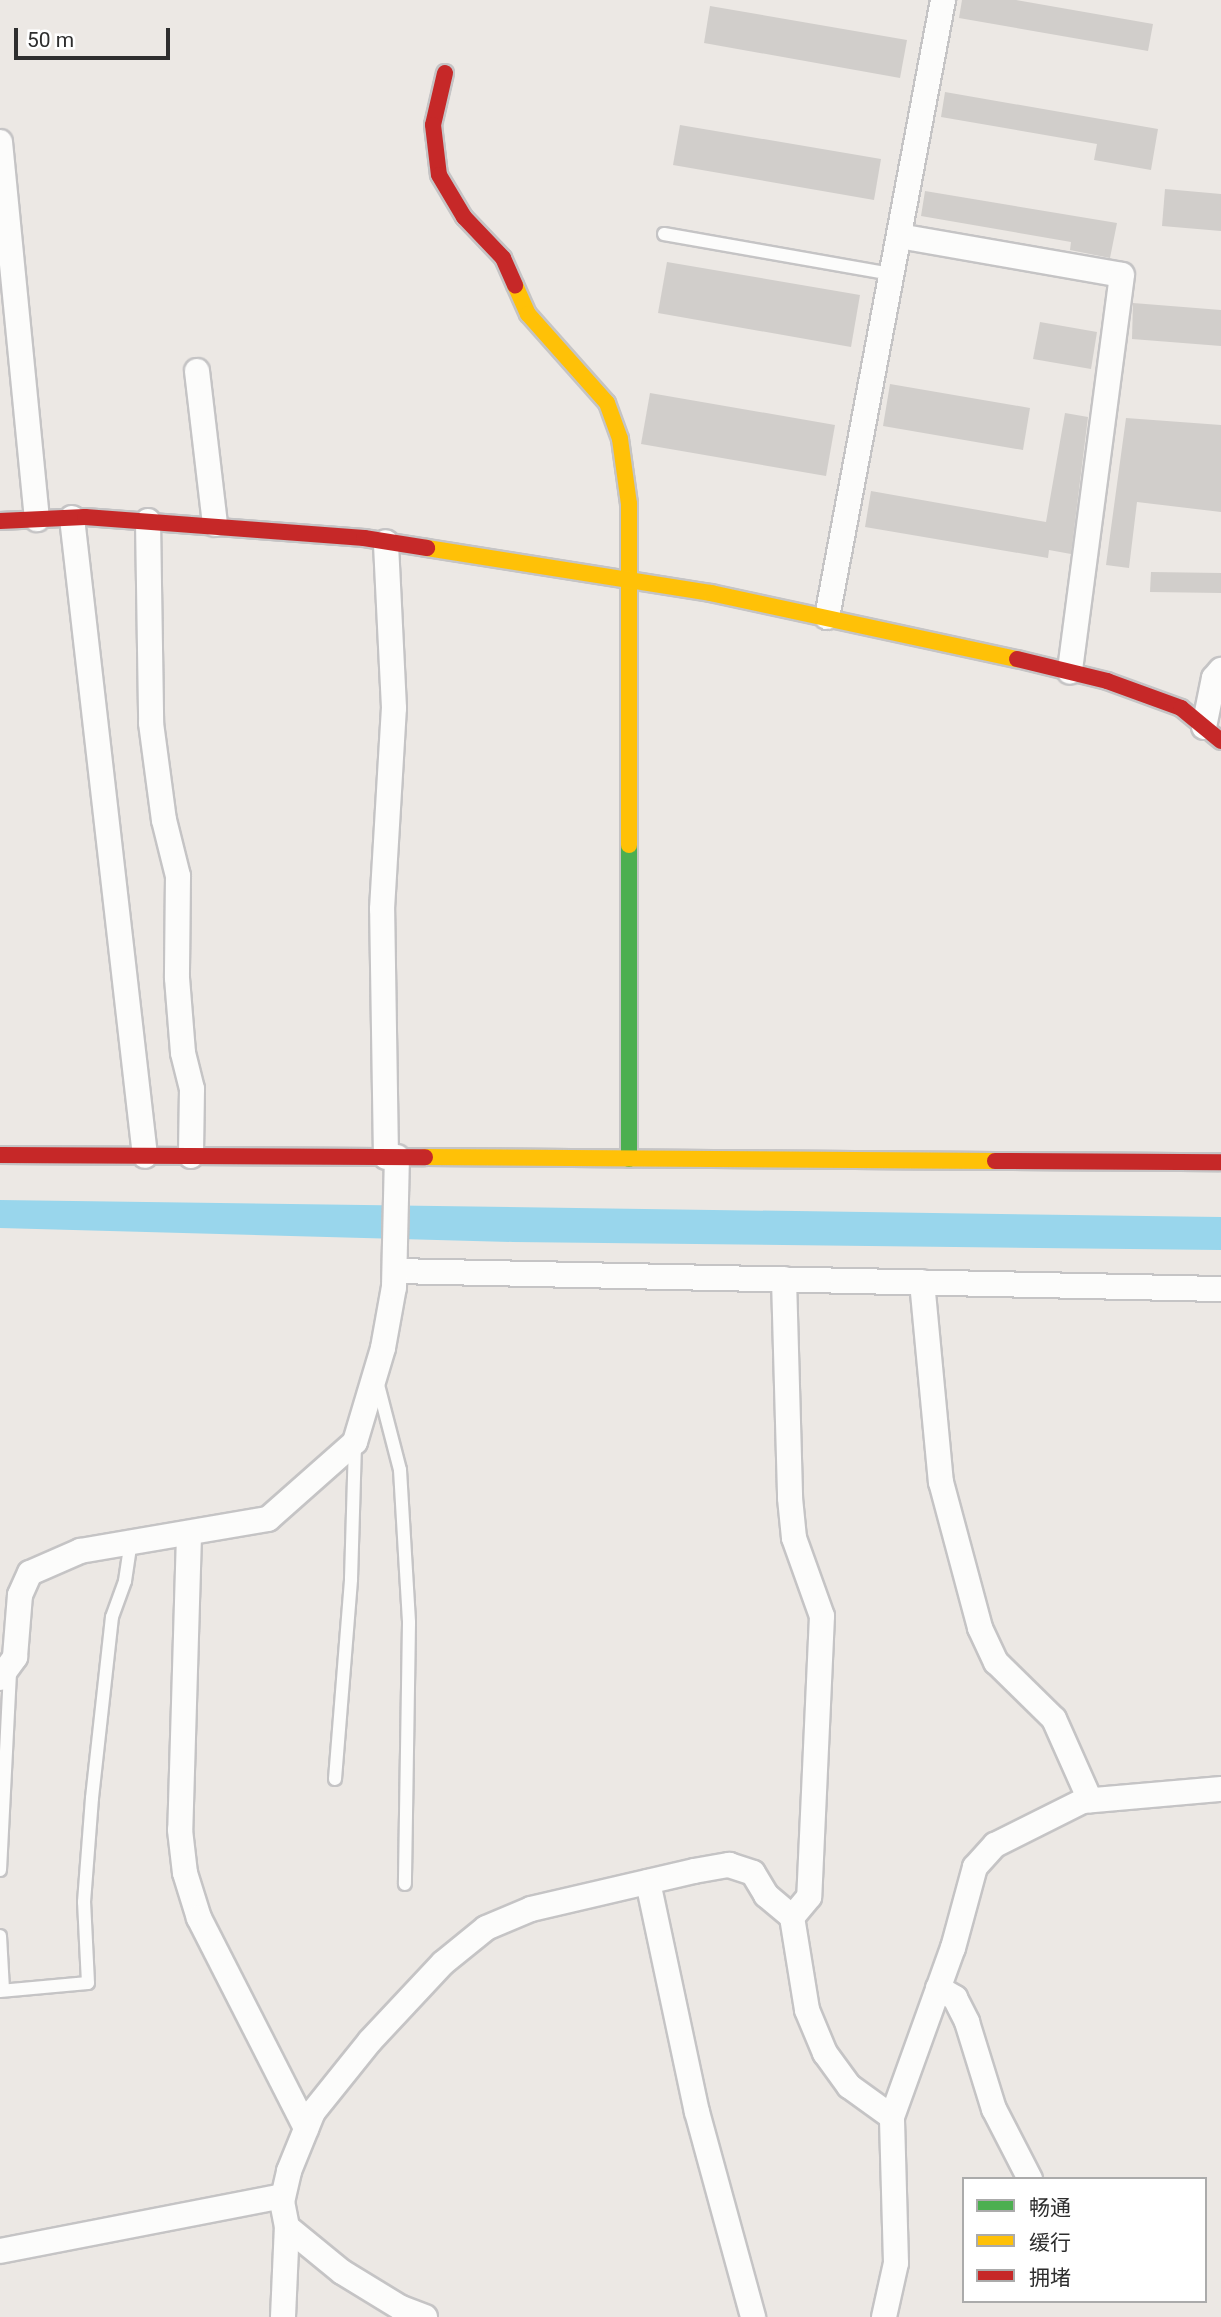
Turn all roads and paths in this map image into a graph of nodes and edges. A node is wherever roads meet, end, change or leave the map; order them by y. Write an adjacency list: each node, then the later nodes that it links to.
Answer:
1 (943, 0): 5 (street)
2 (444, 73): 14 (street)
3 (0, 142): 9 (street)
4 (664, 234): 6 (lane)
5 (899, 236): 6 (street); 17 (street)
6 (891, 274): 15 (street)
7 (197, 371): 12 (street)
8 (72, 518): 9 (street); 10 (street); 20 (street)
9 (37, 519): 11 (street)
10 (148, 520): 12 (street); 21 (street)
11 (0, 521)
12 (215, 524): 13 (street)
13 (386, 542): 14 (street); 22 (street)
14 (627, 580): 15 (street); 23 (street)
15 (827, 617): 17 (street)
16 (1221, 670): 18 (street)
17 (1070, 672): 18 (street)
18 (1213, 734)
19 (0, 1155): 20 (street)
20 (145, 1156): 21 (street)
21 (191, 1156): 22 (street)
22 (392, 1157): 23 (street); 25 (street)
23 (629, 1159): 24 (street)
24 (1221, 1162)
25 (395, 1271): 26 (street); 29 (street)
26 (784, 1279): 27 (street); 40 (street)
27 (922, 1282): 28 (street); 36 (street)
28 (1221, 1289)
29 (376, 1377): 30 (street); 39 (lane)
30 (355, 1442): 31 (street); 34 (lane)
31 (189, 1535): 32 (street); 45 (street)
32 (131, 1541): 33 (street); 43 (lane)
33 (5, 1672): 37 (lane)
34 (335, 1779)
35 (1221, 1789): 36 (street)
36 (1090, 1800): 42 (street)
37 (0, 1870)
38 (648, 1882): 40 (street); 45 (street); 52 (street)
39 (405, 1884)
40 (792, 1916): 44 (street)
41 (0, 1936): 43 (lane)
42 (938, 1988): 44 (street); 46 (street)
43 (1, 1990)
44 (892, 2117): 53 (street)
45 (306, 2128): 47 (street)
46 (1029, 2177)
47 (284, 2196): 48 (street); 49 (street)
48 (287, 2227): 50 (street); 51 (street)
49 (0, 2251)
50 (283, 2317)
51 (425, 2317)
52 (754, 2317)
53 (884, 2317)

